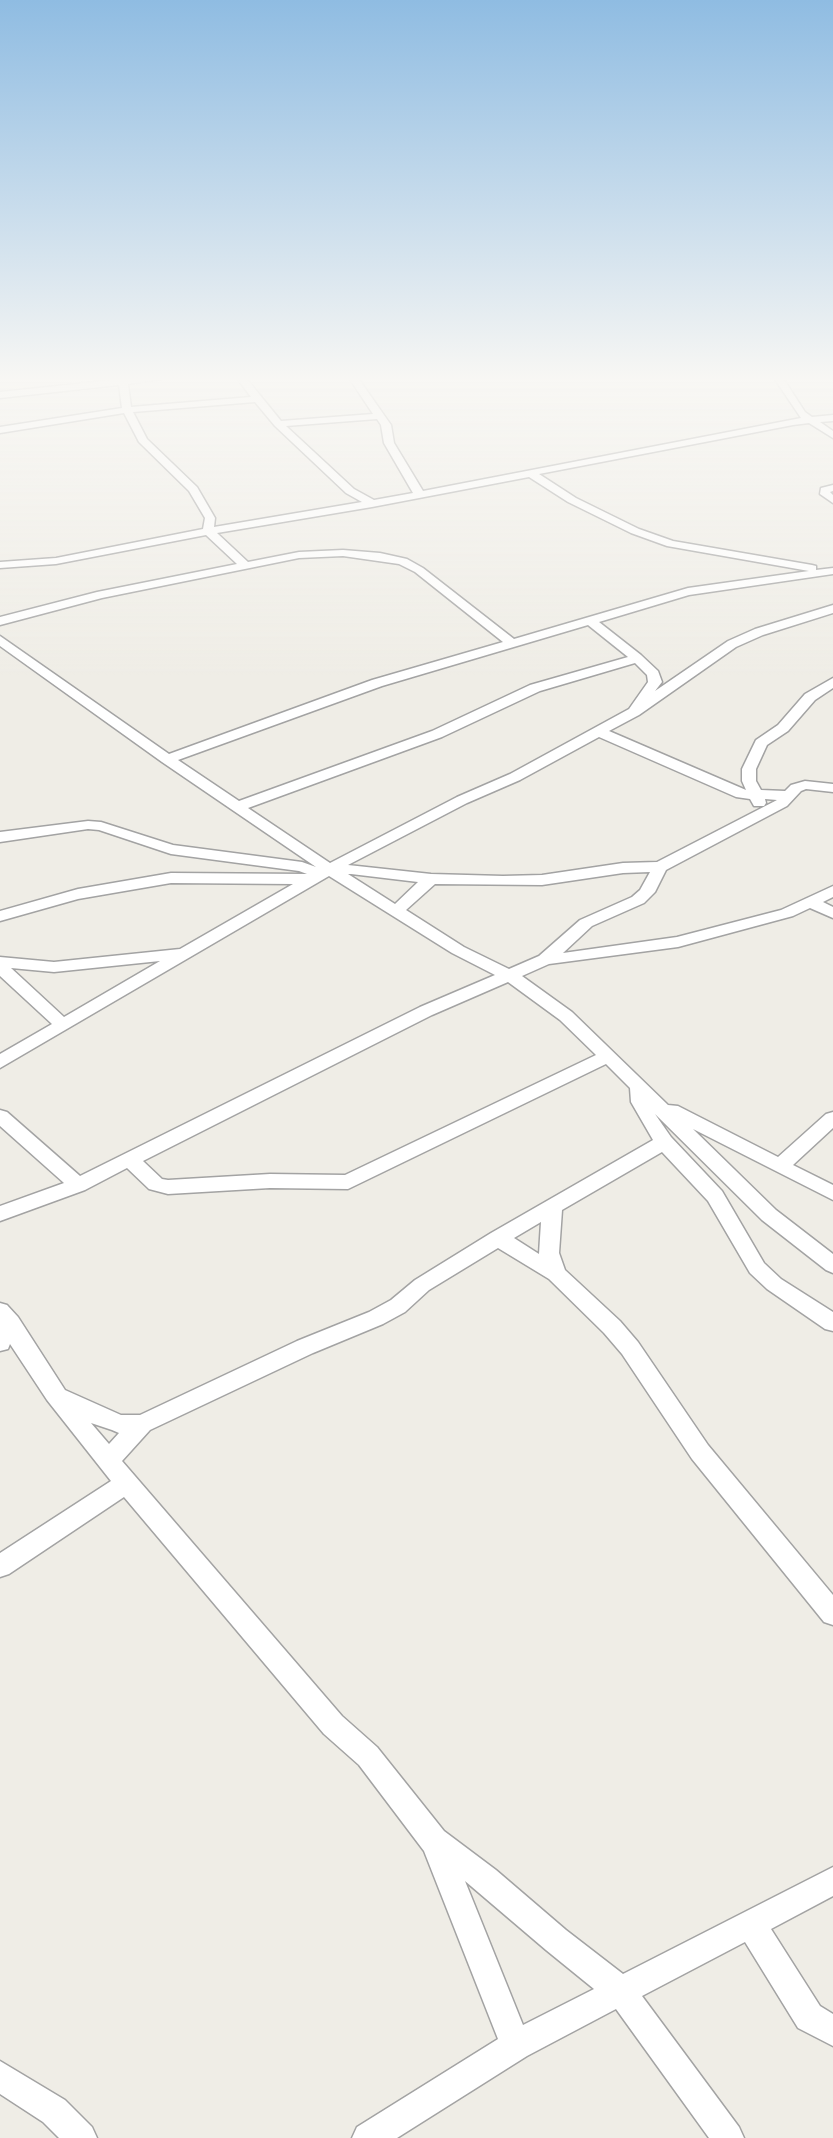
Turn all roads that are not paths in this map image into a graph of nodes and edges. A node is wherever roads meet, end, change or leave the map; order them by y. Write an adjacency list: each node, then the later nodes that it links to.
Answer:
1 (182, 478): 12 (street)
2 (335, 478): 7 (street)
3 (409, 478): 8 (street)
4 (505, 478): 8 (street)
5 (537, 478): 15 (street)
6 (833, 488): 10 (street)
7 (350, 492): 9 (street); 11 (street)
8 (419, 494): 9 (street)
9 (404, 497): 11 (street)
10 (833, 500)
11 (372, 504): 12 (street)
12 (208, 531): 13 (street); 14 (street)
13 (0, 565)
14 (246, 566): 18 (street); 19 (street)
15 (833, 571): 17 (street)
16 (833, 609): 23 (street)
17 (589, 620): 19 (street); 21 (street)
18 (0, 621)
19 (510, 642): 25 (street)
20 (4, 647): 25 (street)
21 (638, 658): 23 (street); 29 (street)
22 (833, 682): 27 (street)
23 (634, 712): 24 (street)
24 (600, 732): 27 (street); 33 (street)
25 (167, 759): 29 (street)
26 (833, 788): 28 (street)
27 (756, 796): 28 (street); 30 (street)
28 (790, 796): 30 (street)
29 (237, 807): 33 (street)
30 (763, 813): 32 (street)
31 (0, 837): 33 (street)
32 (660, 867): 34 (street); 41 (street)
33 (324, 874): 34 (street); 37 (street); 39 (street); 40 (street)
34 (431, 879): 37 (street)
35 (833, 891): 36 (street)
36 (812, 903): 38 (street); 41 (street)
37 (395, 912): 44 (street)
38 (833, 913)
39 (0, 916)
40 (188, 953): 42 (street); 45 (street)
41 (545, 960): 44 (street)
42 (0, 962)
43 (0, 967): 45 (street)
44 (510, 976): 46 (street); 53 (street)
45 (62, 1024): 47 (street)
46 (608, 1056): 48 (street); 53 (street)
47 (0, 1062)
48 (639, 1086): 49 (street); 52 (street)
49 (654, 1100): 54 (street); 60 (street)
50 (0, 1116): 55 (street)
51 (833, 1118): 54 (street)
52 (664, 1142): 57 (street); 62 (street)
53 (130, 1160): 55 (street)
54 (781, 1165): 56 (street)
55 (78, 1185): 58 (street)
56 (833, 1193)
57 (552, 1208): 59 (street); 61 (street)
58 (0, 1214)
59 (498, 1238): 61 (street); 65 (street)
60 (833, 1265)
61 (556, 1274): 69 (street)
62 (833, 1323)
63 (3, 1326): 64 (street)
64 (55, 1394): 65 (street); 66 (street)
65 (142, 1424): 66 (street)
66 (109, 1459): 67 (street)
67 (126, 1483): 68 (street); 70 (street)
68 (0, 1566)
69 (833, 1614)
70 (434, 1841): 73 (street); 75 (street)
71 (833, 1881): 72 (street)
72 (752, 1924): 73 (street); 74 (street)
73 (620, 1990): 75 (street); 79 (street)
74 (833, 2031)
75 (516, 2045): 78 (street)
76 (0, 2076): 77 (street)
77 (81, 2138)
78 (368, 2138)
79 (729, 2138)

